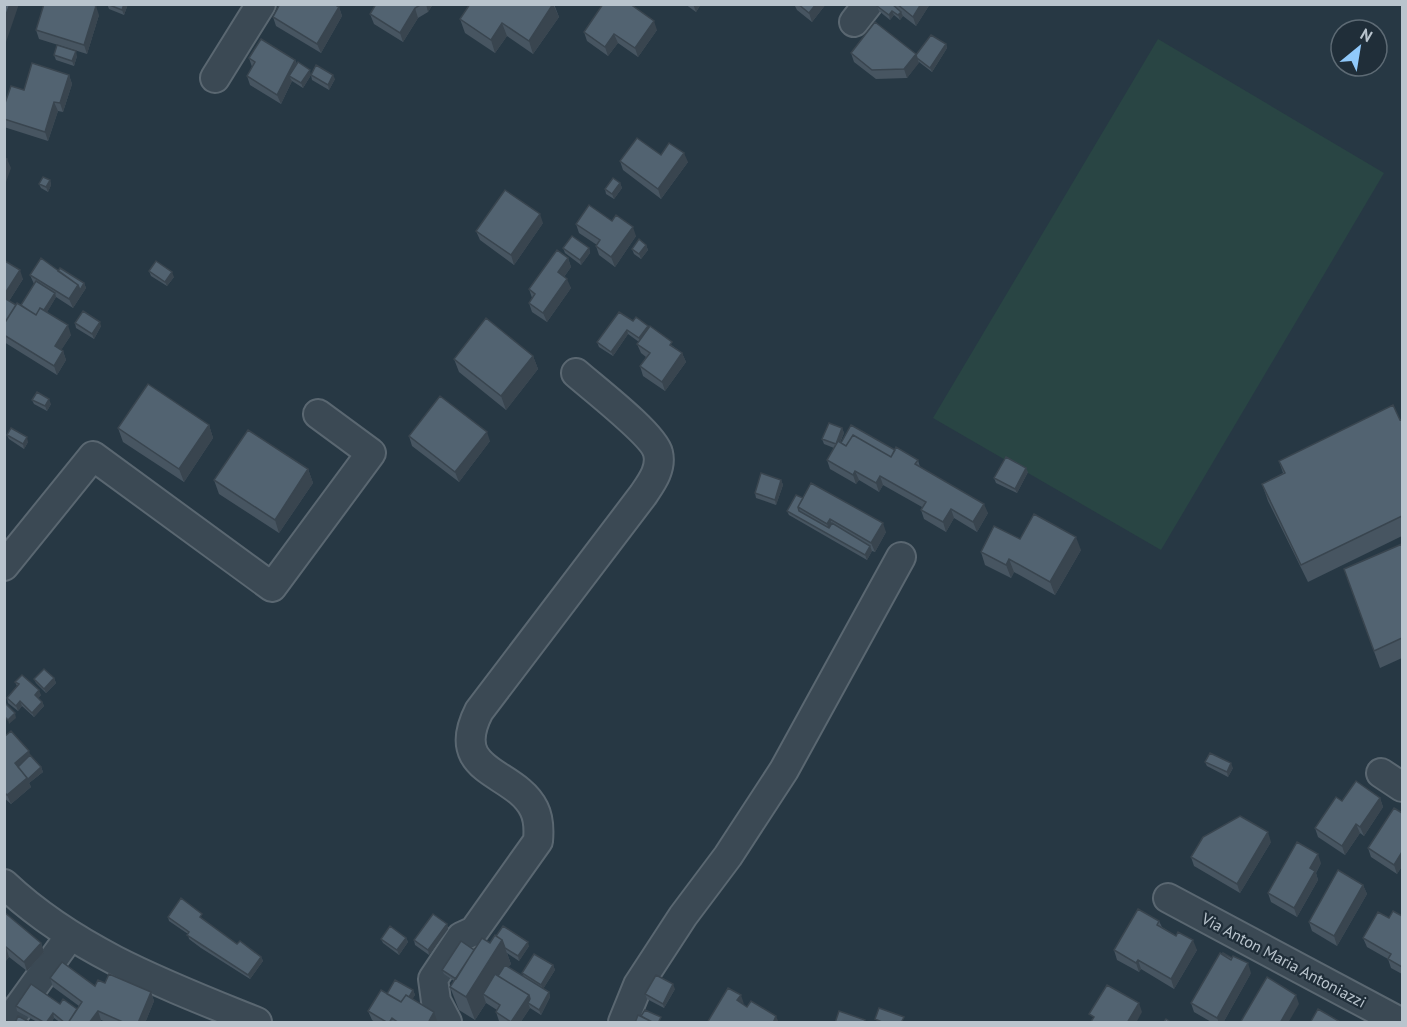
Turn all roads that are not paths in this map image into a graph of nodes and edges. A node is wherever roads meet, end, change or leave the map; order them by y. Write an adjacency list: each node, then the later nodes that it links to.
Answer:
1 (261, 4): 2 (street)
2 (215, 78)
3 (576, 373): 12 (street)
4 (318, 414): 6 (street)
5 (901, 557): 13 (street)
6 (4, 566)
7 (4, 884): 9 (street)
8 (1168, 898): 14 (street, Via Anton Maria Antoniazzi)
9 (70, 936): 10 (street); 11 (street)
10 (8, 1023)
11 (257, 1023)
12 (447, 1023)
13 (622, 1023)
14 (1400, 1023)

